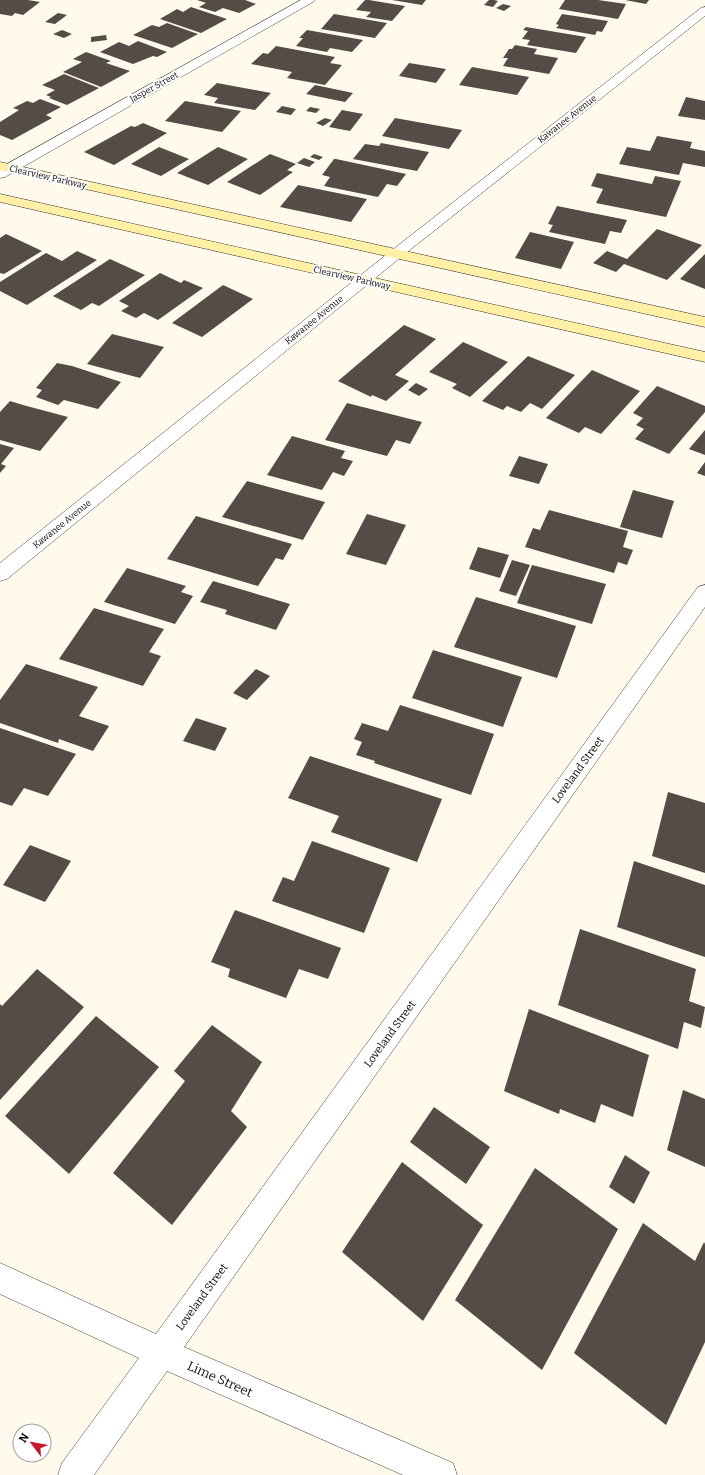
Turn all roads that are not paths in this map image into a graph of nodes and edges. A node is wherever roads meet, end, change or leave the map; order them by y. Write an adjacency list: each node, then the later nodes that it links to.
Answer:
1 (309, 0): 3 (street, Jasper Street)
2 (705, 10): 5 (street, Kawanee Avenue)
3 (3, 169): 5 (main road, Clearview Parkway)
4 (0, 198): 6 (main road, Clearview Parkway)
5 (396, 254): 6 (street, Kawanee Avenue); 7 (main road, Clearview Parkway)
6 (363, 281): 8 (main road, Clearview Parkway); 9 (street, Kawanee Avenue)
7 (705, 322)
8 (705, 357)
9 (0, 574)
10 (705, 592): 12 (street, Loveland Street)
11 (0, 1278): 12 (street, Lime Street)
12 (162, 1353): 13 (street, Loveland Street); 14 (street, Lime Street)
13 (74, 1475)
14 (441, 1475)

